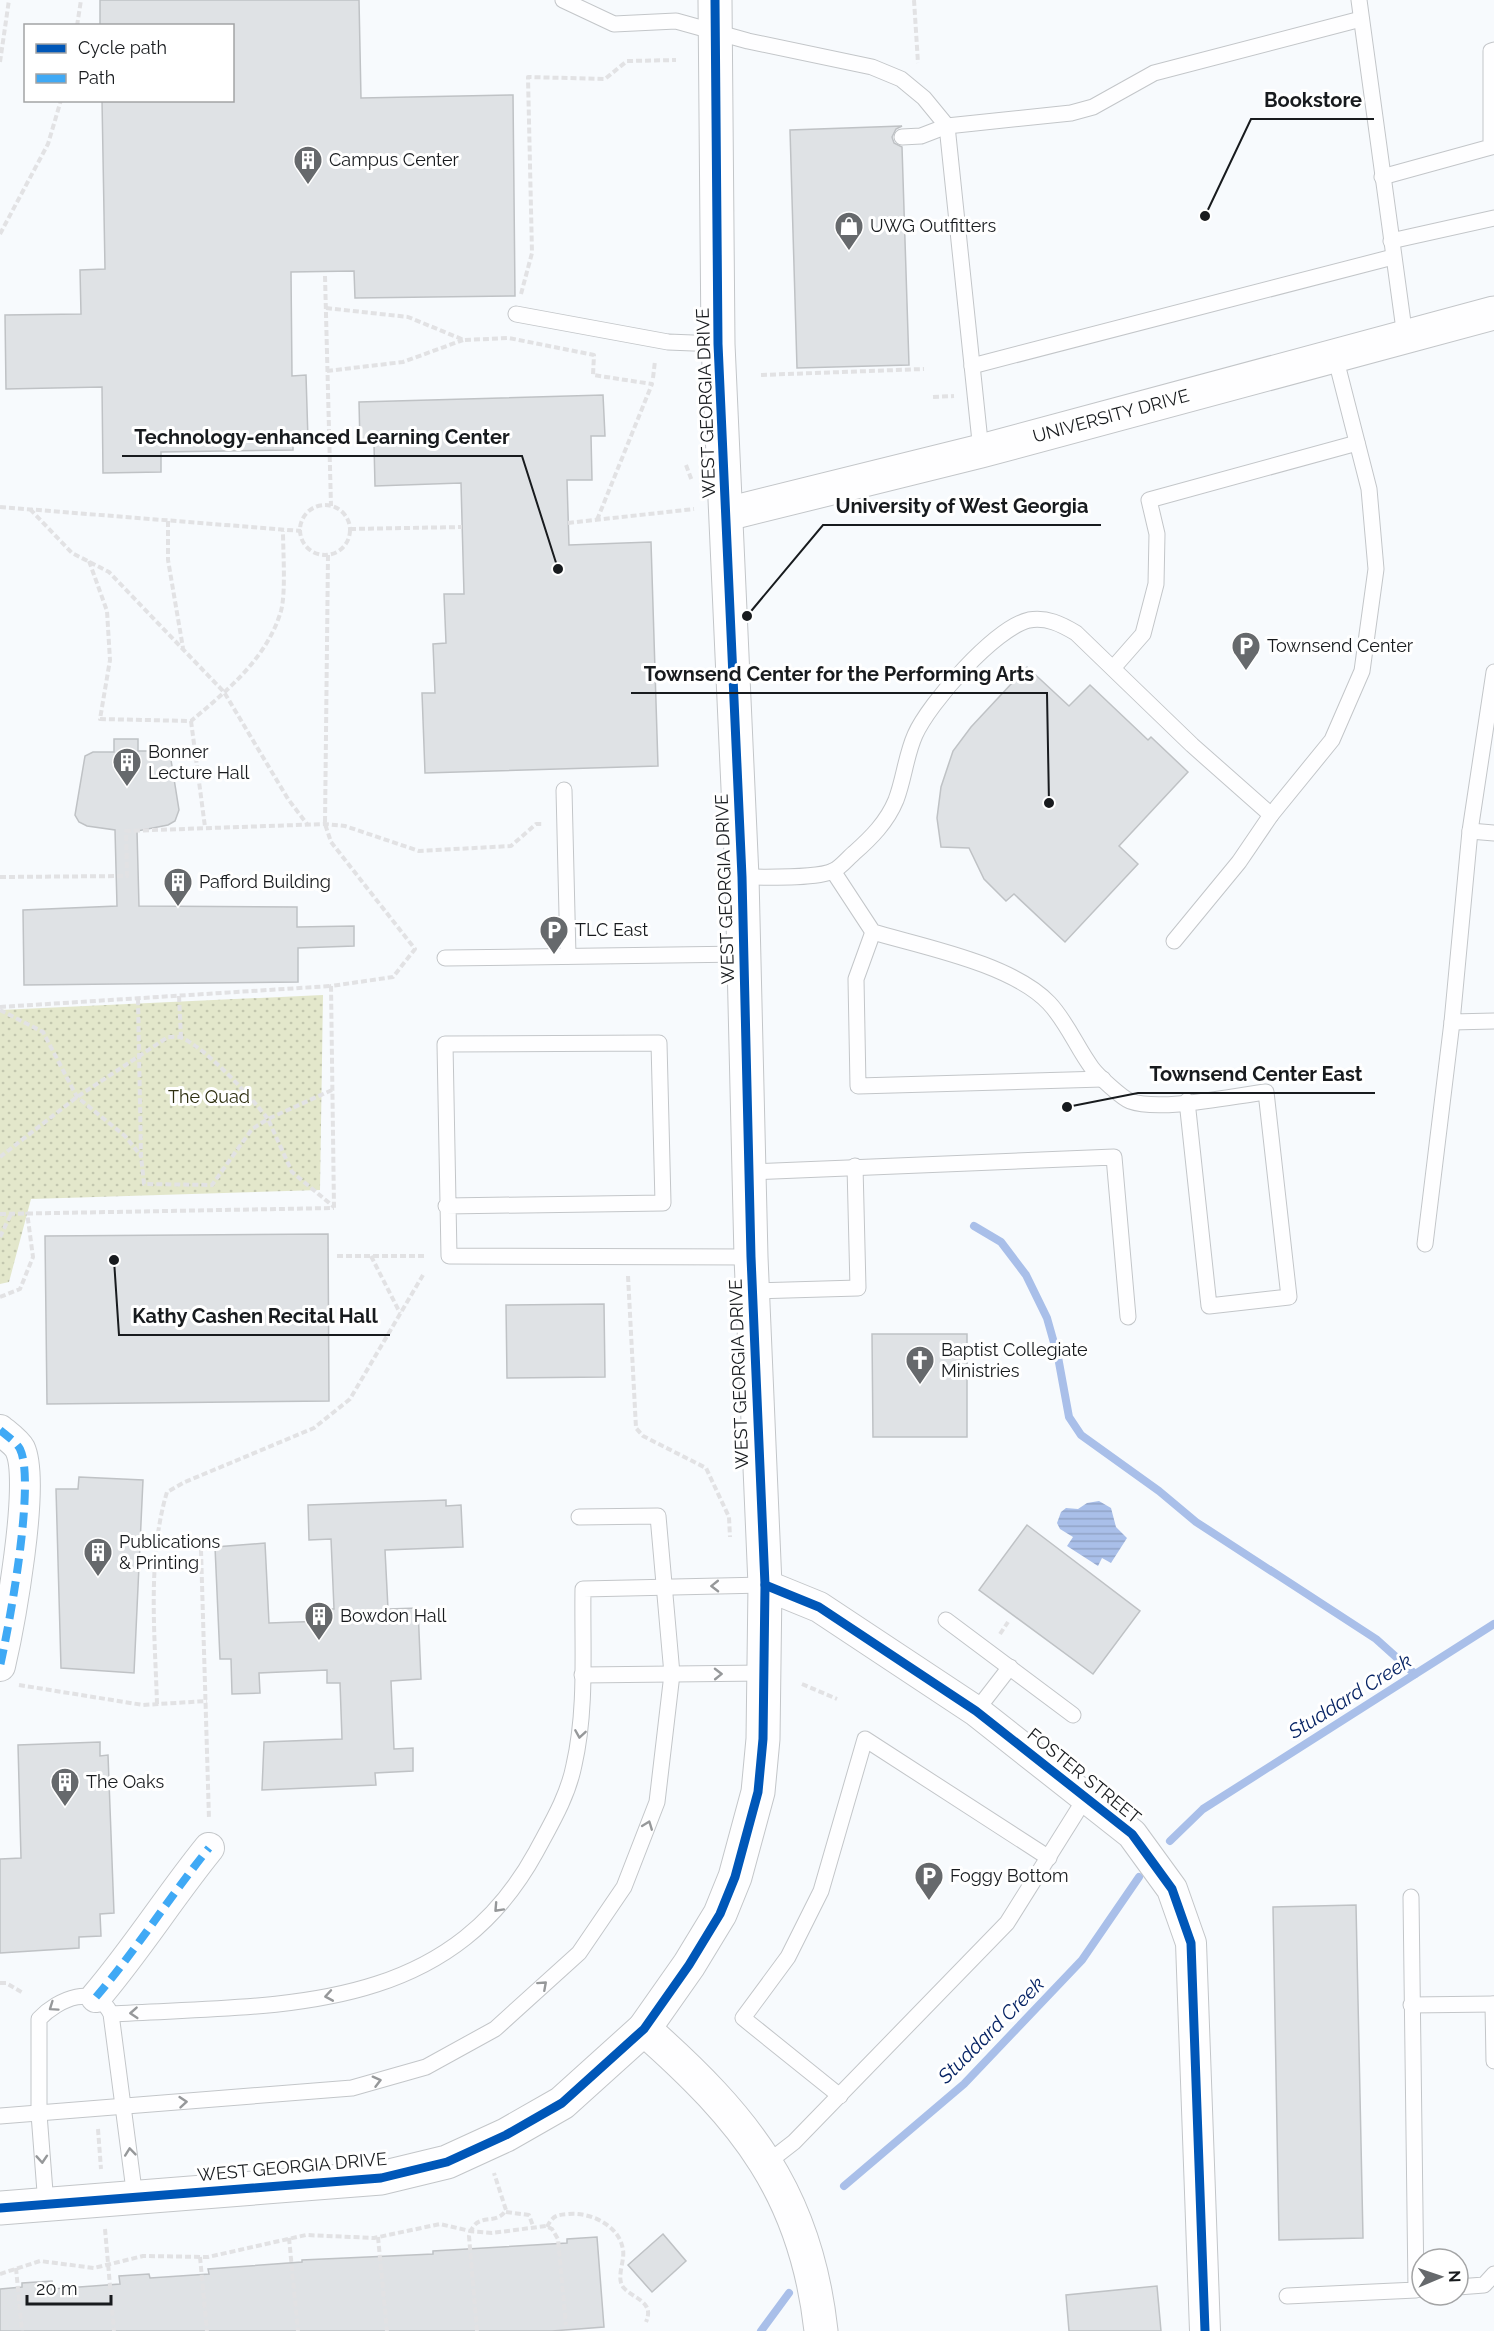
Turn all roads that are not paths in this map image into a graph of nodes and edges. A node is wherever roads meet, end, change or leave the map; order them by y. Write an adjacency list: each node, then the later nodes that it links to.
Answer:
1 (563, 0): 3 (lane)
2 (1359, 0): 4 (lane)
3 (715, 16): 6 (lane); 14 (street, WEST GEORGIA DRIVE)
4 (1361, 19): 6 (lane); 8 (lane)
5 (1494, 51): 8 (lane)
6 (947, 126): 7 (lane); 16 (lane)
7 (902, 137)
8 (1382, 177): 10 (lane)
9 (1494, 218): 10 (lane)
10 (1392, 249): 13 (lane); 16 (lane)
11 (516, 314): 14 (lane)
12 (1492, 320): 13 (street, UNIVERSITY DRIVE)
13 (1406, 337): 15 (street, UNIVERSITY DRIVE)
14 (718, 344): 19 (street, WEST GEORGIA DRIVE)
15 (1335, 356): 17 (lane); 18 (street, UNIVERSITY DRIVE)
16 (972, 366): 18 (lane)
17 (1357, 443): 20 (lane); 23 (lane)
18 (981, 451): 19 (street, UNIVERSITY DRIVE)
19 (727, 514): 27 (street, WEST GEORGIA DRIVE)
20 (1114, 667): 23 (lane); 26 (lane)
21 (1494, 672): 24 (lane)
22 (564, 790): 31 (lane)
23 (1271, 815): 29 (lane)
24 (1470, 831): 25 (lane); 34 (lane)
25 (1494, 833)
26 (833, 871): 27 (lane); 28 (lane)
27 (742, 877): 30 (street, WEST GEORGIA DRIVE)
28 (873, 933): 35 (lane); 35 (lane)
29 (1174, 941)
30 (744, 954): 31 (lane); 38 (street, WEST GEORGIA DRIVE)
31 (568, 956): 32 (lane)
32 (446, 958)
33 (1494, 1021): 34 (lane)
34 (1452, 1022): 40 (lane)
35 (1103, 1079): 36 (lane)
36 (1187, 1101): 36 (lane)
37 (855, 1166): 38 (lane); 42 (lane); 43 (lane)
38 (749, 1172): 41 (street, WEST GEORGIA DRIVE)
39 (446, 1206): 39 (lane); 41 (lane)
40 (1425, 1244)
41 (751, 1257): 42 (street, WEST GEORGIA DRIVE)
42 (752, 1291): 46 (street, WEST GEORGIA DRIVE)
43 (1128, 1317)
44 (0, 1430): 53 (street)
45 (579, 1517): 47 (lane)
46 (765, 1585): 47 (lane, one-way to 47); 50 (street, WEST GEORGIA DRIVE); 54 (street, FOSTER STREET)
47 (666, 1587): 51 (lane); 52 (lane)
48 (946, 1620): 49 (lane)
49 (1010, 1667): 54 (lane); 55 (lane)
50 (765, 1673): 51 (lane, one-way to 50); 63 (street, WEST GEORGIA DRIVE)
51 (672, 1674): 52 (lane); 66 (lane, one-way to 51)
52 (582, 1675): 62 (lane, one-way to 62)
53 (8, 1676)
54 (976, 1711): 56 (street, FOSTER STREET)
55 (1073, 1715)
56 (1086, 1797): 58 (lane); 79 (street, FOSTER STREET)
57 (209, 1848): 62 (street)
58 (1049, 1858): 65 (lane); 65 (lane)
59 (1411, 1897): 61 (lane)
60 (1493, 2004): 61 (lane); 64 (lane)
61 (1411, 2005): 73 (lane)
62 (104, 2006): 66 (lane); 67 (lane, one-way to 67)
63 (644, 2029): 69 (street); 70 (street, WEST GEORGIA DRIVE)
64 (1494, 2061)
65 (840, 2096): 69 (lane)
66 (125, 2106): 67 (lane); 70 (lane, one-way to 66)
67 (39, 2114): 68 (lane); 71 (lane, one-way to 71)
68 (0, 2116)
69 (767, 2163): 78 (street)
70 (135, 2198): 71 (street, WEST GEORGIA DRIVE)
71 (46, 2205): 72 (street, WEST GEORGIA DRIVE)
72 (0, 2208)
73 (1418, 2247)
74 (1494, 2274): 75 (lane)
75 (1470, 2286)
76 (1410, 2290): 77 (lane)
77 (1287, 2296)
78 (821, 2331)
79 (1205, 2331)

